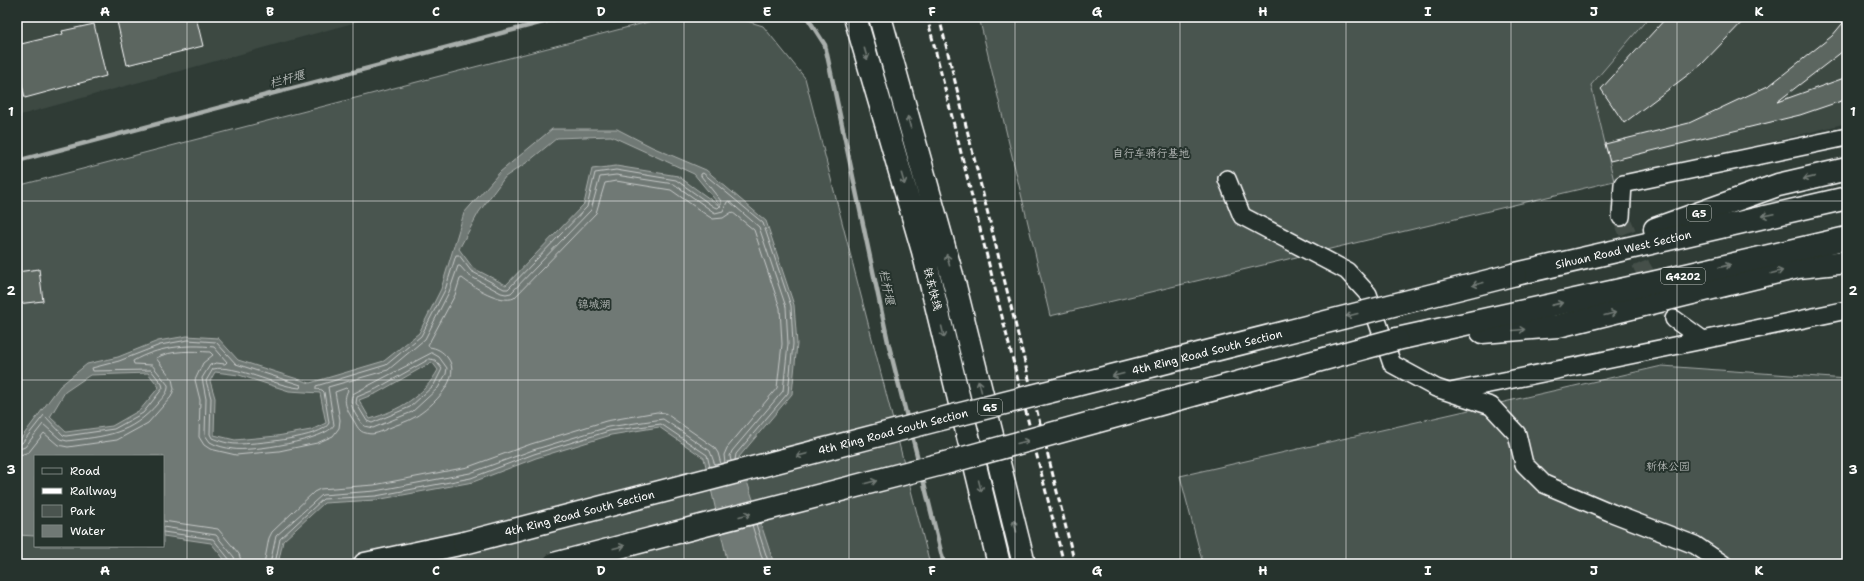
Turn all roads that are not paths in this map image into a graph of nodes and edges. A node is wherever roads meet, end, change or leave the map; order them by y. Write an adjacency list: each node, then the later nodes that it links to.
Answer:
1 (855, 17): 23 (main road, 铁东快线, one-way to 23)
2 (880, 17): 24 (main road, 铁东快线, one-way to 2)
3 (1847, 137): 7 (street)
4 (1847, 169): 11 (main road, G5, one-way to 11)
5 (1227, 179): 18 (street)
6 (1847, 198): 11 (main road, Sihuan Road West Section, one-way to 11)
7 (1621, 217)
8 (1847, 238): 16 (main road, G4202, one-way to 8)
9 (1847, 257): 12 (main road)
10 (1847, 262): 12 (main road)
11 (1554, 264): 13 (main road, Sihuan Road West Section / G5)
12 (1798, 267): 16 (main road, one-way to 12)
13 (1516, 274): 19 (main road, 4th Ring Road South Section / G5, one-way to 19, bridge)
14 (1847, 310): 17 (street)
15 (1674, 319): 17 (street)
16 (1397, 339): 22 (main road, one-way to 16, bridge)
17 (1702, 340): 18 (street)
18 (1450, 393): 25 (street)
19 (464, 543): 20 (main road); 21 (main road, 4th Ring Road South Section / G5)
20 (365, 564)
21 (386, 564)
22 (554, 564)
23 (999, 564)
24 (1024, 564)
25 (1723, 564)

